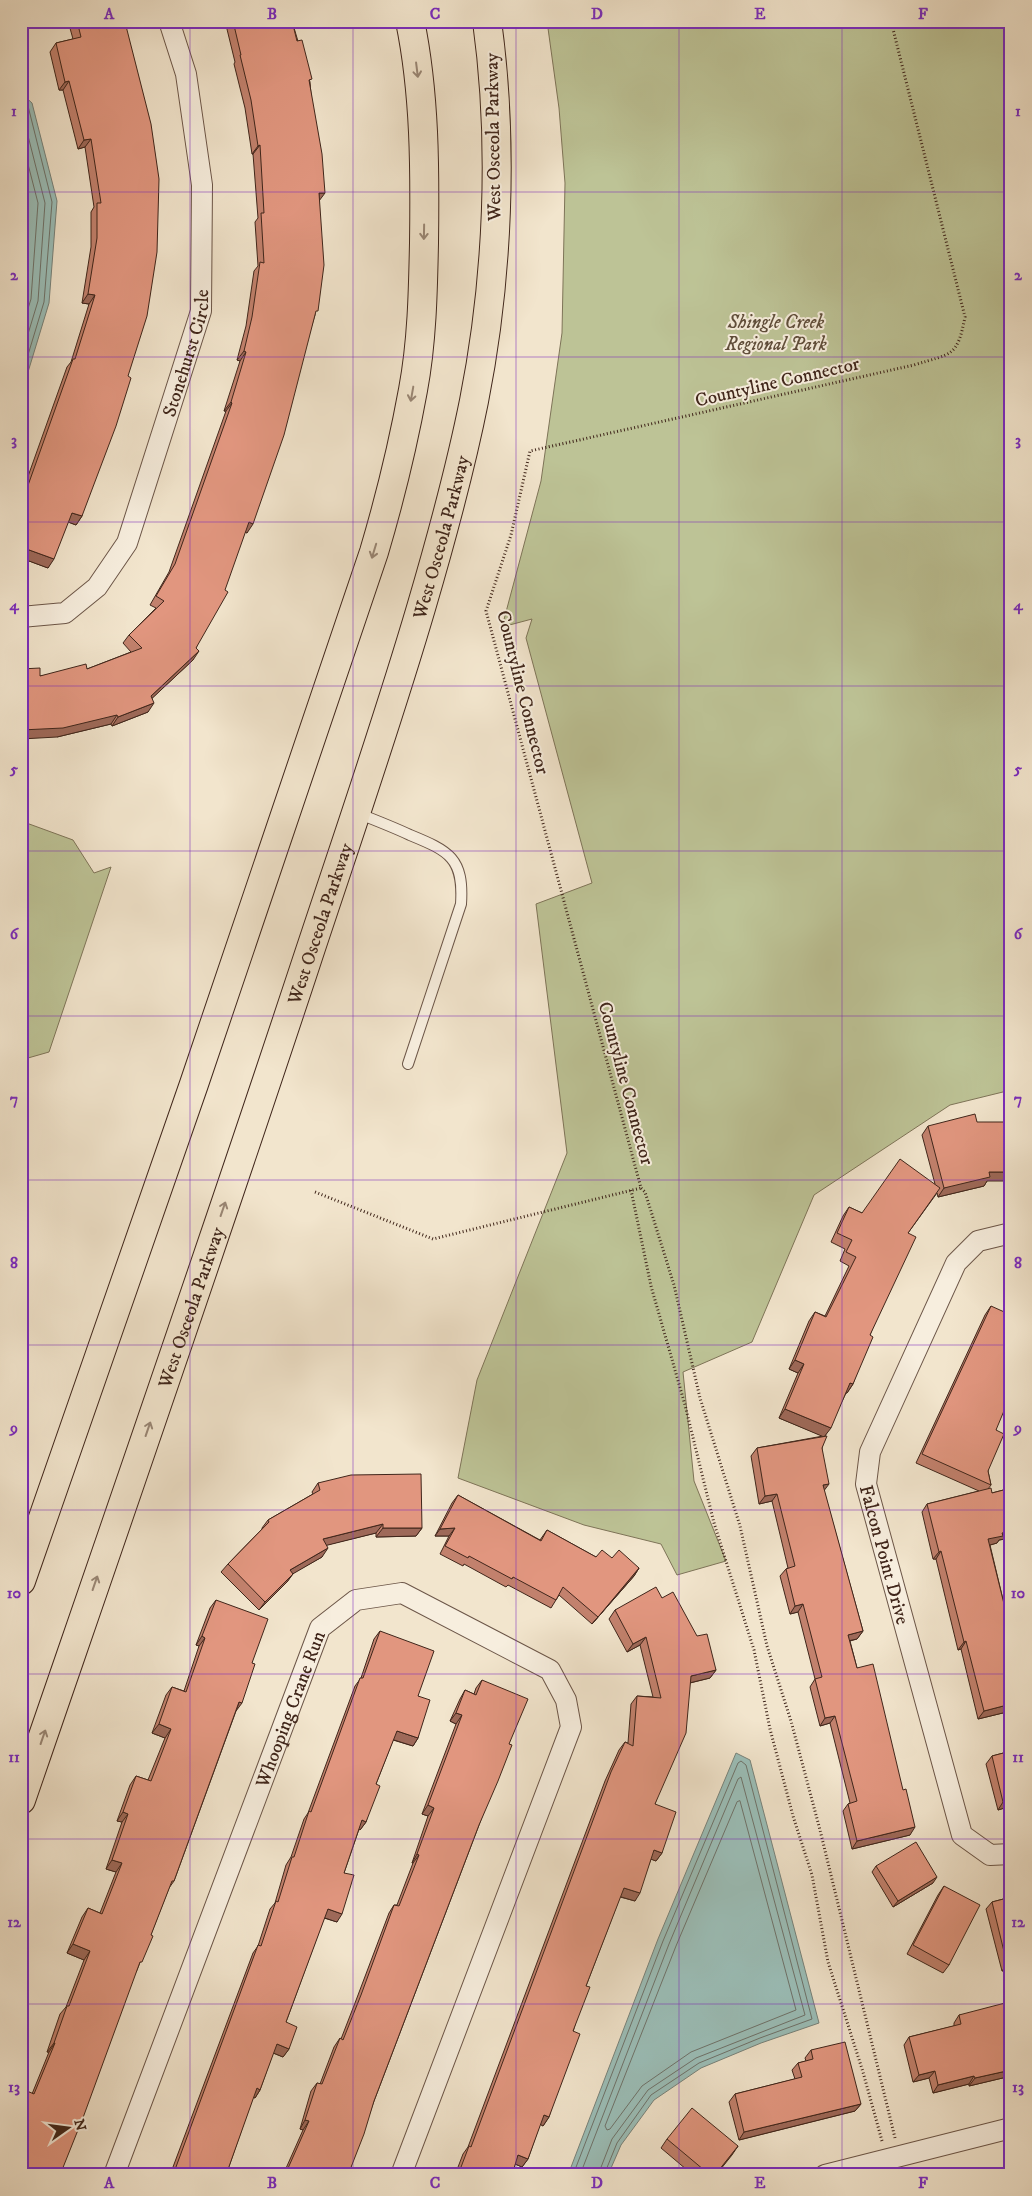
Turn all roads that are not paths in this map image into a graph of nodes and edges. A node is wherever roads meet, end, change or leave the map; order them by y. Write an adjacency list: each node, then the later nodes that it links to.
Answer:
1 (169, 21): 4 (street, Stonehurst Circle)
2 (410, 21): 8 (main road, one-way to 8)
3 (487, 21): 5 (main road, West Osceola Parkway)
4 (21, 616)
5 (356, 813): 6 (lane); 9 (main road, West Osceola Parkway, one-way to 5)
6 (408, 1064)
7 (1011, 1233): 10 (street, Falcon Point Drive)
8 (21, 1581)
9 (21, 1800)
10 (1011, 1854)
11 (1011, 2128): 14 (street)
12 (114, 2175): 13 (street, Whooping Crane Run)
13 (401, 2175)
14 (825, 2175)

